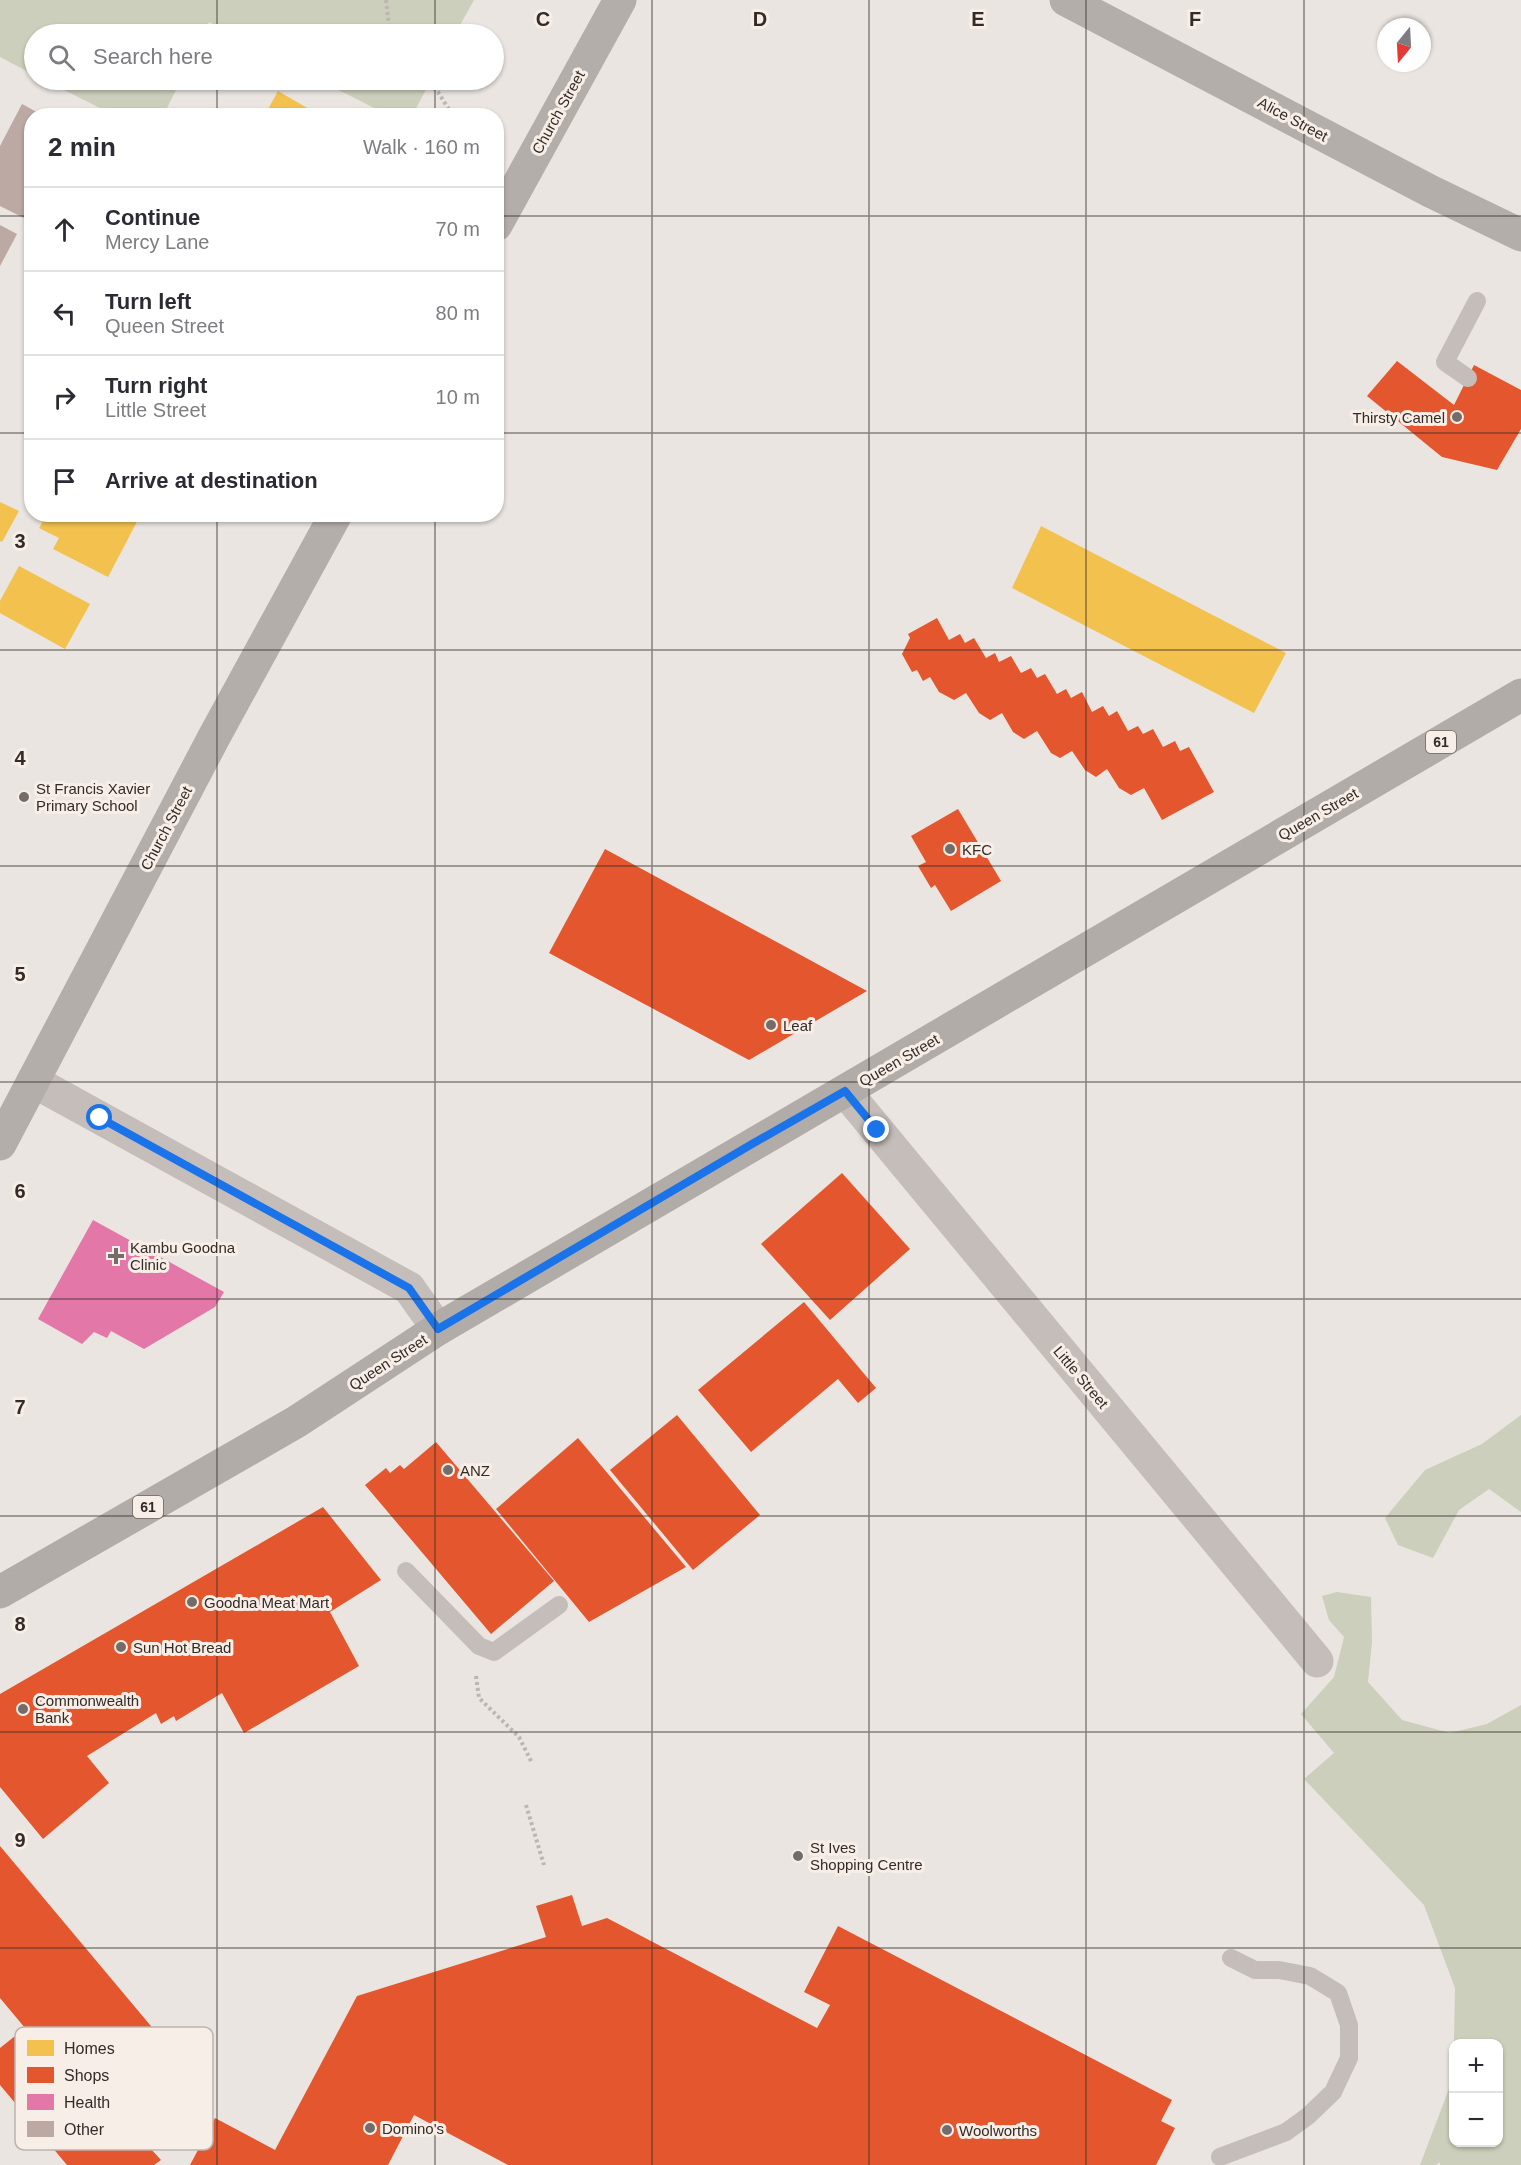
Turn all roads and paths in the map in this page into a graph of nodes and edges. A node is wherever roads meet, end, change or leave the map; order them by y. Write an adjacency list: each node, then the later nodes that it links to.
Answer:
1 (386, 0): 4 (path)
2 (620, 0): 7 (street, Church Street)
3 (1066, 0): 8 (street, Alice Street)
4 (389, 24)
5 (436, 90): 6 (path)
6 (448, 108)
7 (504, 210)
8 (1518, 226)
9 (1477, 301): 10 (lane)
10 (1468, 378)
11 (332, 522): 13 (street, Church Street)
12 (1521, 695): 14 (main road, Queen Street / 61)
13 (33, 1081): 15 (street, Church Street); 16 (street)
14 (845, 1091): 16 (main road, Queen Street / 61); 20 (street, Little Street)
15 (0, 1144)
16 (438, 1329): 18 (main road, Queen Street / 61)
17 (406, 1571): 19 (lane)
18 (0, 1592)
19 (559, 1605)
20 (1317, 1661)
21 (476, 1670): 22 (path)
22 (532, 1763)
23 (526, 1805): 24 (path)
24 (544, 1865)
25 (1231, 1958): 26 (lane)
26 (1220, 2157)

